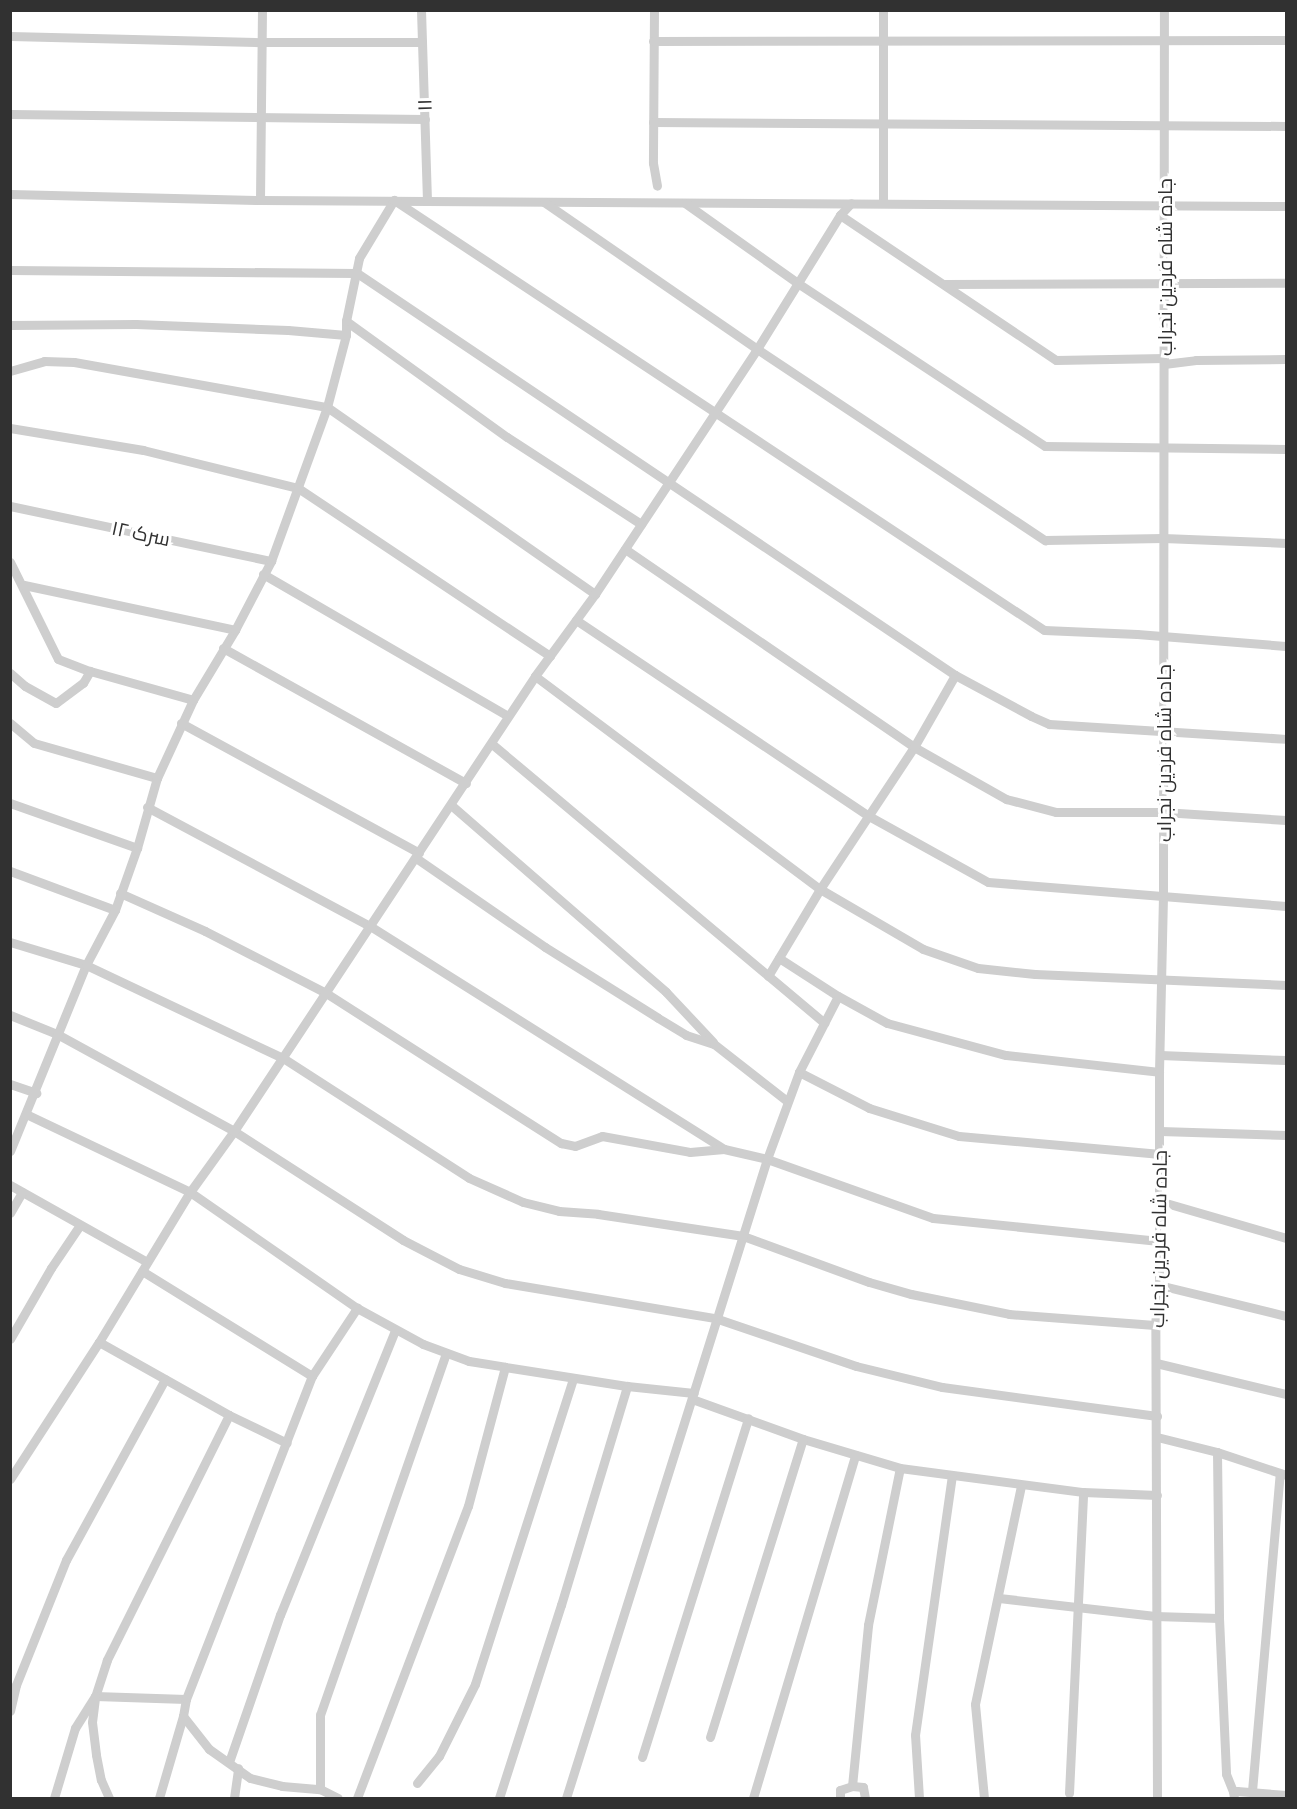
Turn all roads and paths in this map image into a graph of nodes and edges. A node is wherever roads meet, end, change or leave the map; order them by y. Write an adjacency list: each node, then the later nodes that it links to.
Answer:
1 (262, 10): 11 (street)
2 (421, 10): 12 (street, ۱۱)
3 (654, 10): 9 (street)
4 (883, 10): 7 (street)
5 (1164, 10): 10 (street, جاده شاه فردین نجراب)
6 (10, 36): 11 (street)
7 (883, 40): 9 (street); 10 (street); 17 (street)
8 (1287, 40): 10 (street)
9 (653, 41): 16 (street)
10 (1164, 41): 18 (street, جاده شاه فردین نجراب)
11 (262, 42): 12 (street); 14 (street)
12 (422, 42): 15 (street, ۱۱)
13 (10, 114): 14 (street)
14 (261, 118): 15 (street); 22 (street)
15 (425, 119): 24 (street, ۱۱)
16 (653, 122): 17 (street); 20 (street)
17 (881, 123): 18 (street); 28 (street)
18 (1164, 126): 19 (street); 30 (street, جاده شاه فردین نجراب)
19 (1287, 126)
20 (657, 186)
21 (10, 194): 22 (street)
22 (260, 200): 23 (street)
23 (394, 200): 24 (street); 33 (street); 46 (street)
24 (427, 200): 25 (street)
25 (543, 201): 26 (street); 41 (street)
26 (686, 203): 27 (street); 34 (street)
27 (852, 203): 28 (street); 31 (street)
28 (884, 203): 30 (street)
29 (1287, 206): 30 (street)
30 (1164, 207): 35 (street, جاده شاه فردین نجراب)
31 (840, 215): 34 (street); 37 (street)
32 (10, 270): 33 (street)
33 (357, 273): 38 (street); 50 (street)
34 (796, 282): 41 (street); 48 (street)
35 (1164, 282): 36 (street); 37 (street); 43 (street, جاده شاه فردین نجراب)
36 (1287, 283)
37 (943, 284): 43 (street)
38 (346, 321): 40 (street); 53 (street)
39 (10, 325): 40 (street)
40 (346, 335): 45 (street)
41 (757, 349): 46 (street); 54 (street)
42 (1287, 359): 43 (street)
43 (1164, 361): 48 (street, جاده شاه فردین نجراب)
44 (10, 371): 45 (street)
45 (327, 407): 51 (street); 61 (street)
46 (715, 415): 50 (street); 64 (street)
47 (10, 428): 51 (street)
48 (1164, 447): 49 (street); 54 (street, جاده شاه فردین نجراب)
49 (1287, 448)
50 (669, 483): 53 (street); 70 (street)
51 (298, 488): 57 (street); 67 (street)
52 (10, 506): 57 (street, سرک ۱۲)
53 (641, 524): 56 (street)
54 (1163, 538): 55 (street); 64 (street, جاده شاه فردین نجراب)
55 (1287, 543)
56 (625, 549): 61 (street); 79 (street)
57 (271, 561): 59 (street)
58 (10, 562): 60 (street)
59 (263, 574): 63 (street); 73 (street)
60 (24, 585): 63 (street); 68 (street)
61 (595, 594): 62 (street)
62 (576, 620): 67 (street); 86 (street)
63 (235, 630): 66 (street)
64 (1163, 638): 65 (street); 76 (street, جاده شاه فردین نجراب)
65 (1287, 646)
66 (223, 648): 72 (street); 81 (street)
67 (550, 656): 71 (street)
68 (90, 672): 69 (street); 72 (street)
69 (10, 673)
70 (955, 675): 76 (street); 79 (street)
71 (535, 676): 73 (street); 91 (street)
72 (193, 700): 75 (street)
73 (508, 716): 78 (street)
74 (10, 723): 80 (street)
75 (181, 723): 80 (street); 89 (street)
76 (1163, 730): 77 (street); 85 (street, جاده شاه فردین نجراب)
77 (1287, 739)
78 (492, 744): 81 (street); 100 (street)
79 (914, 747): 85 (street); 86 (street)
80 (157, 778): 84 (street)
81 (466, 783): 83 (street)
82 (10, 803): 88 (street)
83 (451, 805): 89 (street); 108 (street)
84 (147, 807): 88 (street); 96 (street)
85 (1163, 812): 87 (street); 93 (street, جاده شاه فردین نجراب)
86 (867, 815): 91 (street); 93 (street)
87 (1287, 820)
88 (137, 848): 92 (street)
89 (418, 856): 96 (street); 108 (street)
90 (10, 871): 95 (street)
91 (820, 889): 98 (street); 101 (street)
92 (120, 893): 95 (street); 103 (street)
93 (1163, 897): 94 (street); 101 (street, جاده شاه فردین نجراب)
94 (1287, 906)
95 (115, 910): 99 (street)
96 (370, 926): 103 (street); 121 (street)
97 (10, 942): 99 (street)
98 (779, 958): 100 (street); 104 (street)
99 (86, 965): 107 (street); 110 (street)
100 (768, 976): 106 (street)
101 (1161, 980): 102 (street); 109 (street, جاده شاه فردین نجراب)
102 (1287, 985)
103 (326, 993): 110 (street); 121 (street)
104 (838, 996): 106 (street); 113 (street)
105 (10, 1015): 107 (street)
106 (824, 1023): 112 (street)
107 (57, 1034): 115 (street); 118 (street)
108 (714, 1044): 116 (street)
109 (1160, 1055): 111 (street); 113 (street, جاده شاه فردین نجراب)
110 (283, 1058): 118 (street); 131 (street)
111 (1287, 1060)
112 (799, 1072): 116 (street); 123 (street)
113 (1159, 1072): 119 (street, جاده شاه فردین نجراب)
114 (10, 1084): 115 (street)
115 (36, 1093): 117 (street)
116 (787, 1101): 124 (street)
117 (26, 1114): 122 (street); 127 (street)
118 (234, 1131): 127 (street); 139 (street)
119 (1160, 1131): 120 (street); 123 (street, جاده شاه فردین نجراب)
120 (1287, 1135)
121 (723, 1149): 124 (street)
122 (10, 1151)
123 (1160, 1154): 128 (street, جاده شاه فردین نجراب)
124 (767, 1159): 131 (street); 133 (street)
125 (10, 1185): 126 (street)
126 (22, 1192): 129 (street); 130 (street)
127 (190, 1192): 134 (street); 137 (street)
128 (1159, 1201): 132 (street); 133 (street, جاده شاه فردین نجراب)
129 (10, 1213)
130 (80, 1225): 134 (street); 142 (street)
131 (743, 1236): 139 (street); 140 (street)
132 (1287, 1238)
133 (1159, 1240): 136 (street, جاده شاه فردین نجراب)
134 (147, 1262): 135 (street)
135 (142, 1271): 143 (street); 147 (street)
136 (1159, 1285): 138 (street); 140 (street, جاده شاه فردین نجراب)
137 (357, 1308): 141 (street); 147 (street)
138 (1287, 1316)
139 (716, 1318): 152 (street); 154 (street)
140 (1155, 1325): 145 (street, جاده شاه فردین نجراب)
141 (395, 1330): 144 (street); 178 (street)
142 (10, 1339)
143 (99, 1342): 149 (street); 164 (street)
144 (446, 1353): 146 (street); 182 (street)
145 (1156, 1363): 151 (street); 154 (street, جاده شاه فردین نجراب)
146 (504, 1367): 148 (street); 192 (street)
147 (312, 1376): 158 (street)
148 (573, 1378): 150 (street); 180 (street)
149 (165, 1380): 153 (street); 174 (street)
150 (627, 1386): 152 (street); 193 (street)
151 (1287, 1394)
152 (693, 1396): 155 (street); 194 (street)
153 (229, 1415): 158 (street); 172 (street)
154 (1157, 1416): 156 (street, جاده شاه فردین نجراب)
155 (748, 1418): 157 (street); 177 (street)
156 (1157, 1437): 159 (street); 167 (street, جاده شاه فردین نجراب)
157 (803, 1438): 160 (street); 176 (street)
158 (287, 1443): 173 (street)
159 (1217, 1452): 162 (street); 171 (street)
160 (855, 1455): 161 (street); 195 (street)
161 (900, 1468): 163 (street); 181 (street)
162 (1283, 1474): 183 (street)
163 (952, 1476): 165 (street); 198 (street)
164 (10, 1479)
165 (1021, 1485): 166 (street); 168 (street)
166 (1083, 1492): 167 (street); 169 (street)
167 (1157, 1495): 170 (street, جاده شاه فردین نجراب)
168 (999, 1598): 169 (street); 199 (street)
169 (1077, 1607): 170 (street); 184 (street)
170 (1155, 1616): 171 (street); 200 (street, جاده شاه فردین نجراب)
171 (1219, 1618): 185 (street)
172 (95, 1696): 173 (street); 187 (street); 188 (street)
173 (186, 1700): 175 (street)
174 (10, 1711)
175 (183, 1716): 178 (street); 189 (street)
176 (710, 1737)
177 (642, 1757)
178 (229, 1762): 179 (street)
179 (238, 1768): 182 (street); 190 (street)
180 (417, 1782)
181 (852, 1786): 196 (street); 197 (street)
182 (320, 1789): 191 (street)
183 (1252, 1791): 185 (street); 186 (street)
184 (1069, 1793)
185 (1233, 1795)
186 (1287, 1795)
187 (54, 1798)
188 (110, 1798)
189 (159, 1798)
190 (234, 1798)
191 (338, 1798)
192 (357, 1798)
193 (499, 1798)
194 (566, 1798)
195 (753, 1798)
196 (840, 1798)
197 (865, 1798)
198 (919, 1798)
199 (984, 1798)
200 (1157, 1798)

